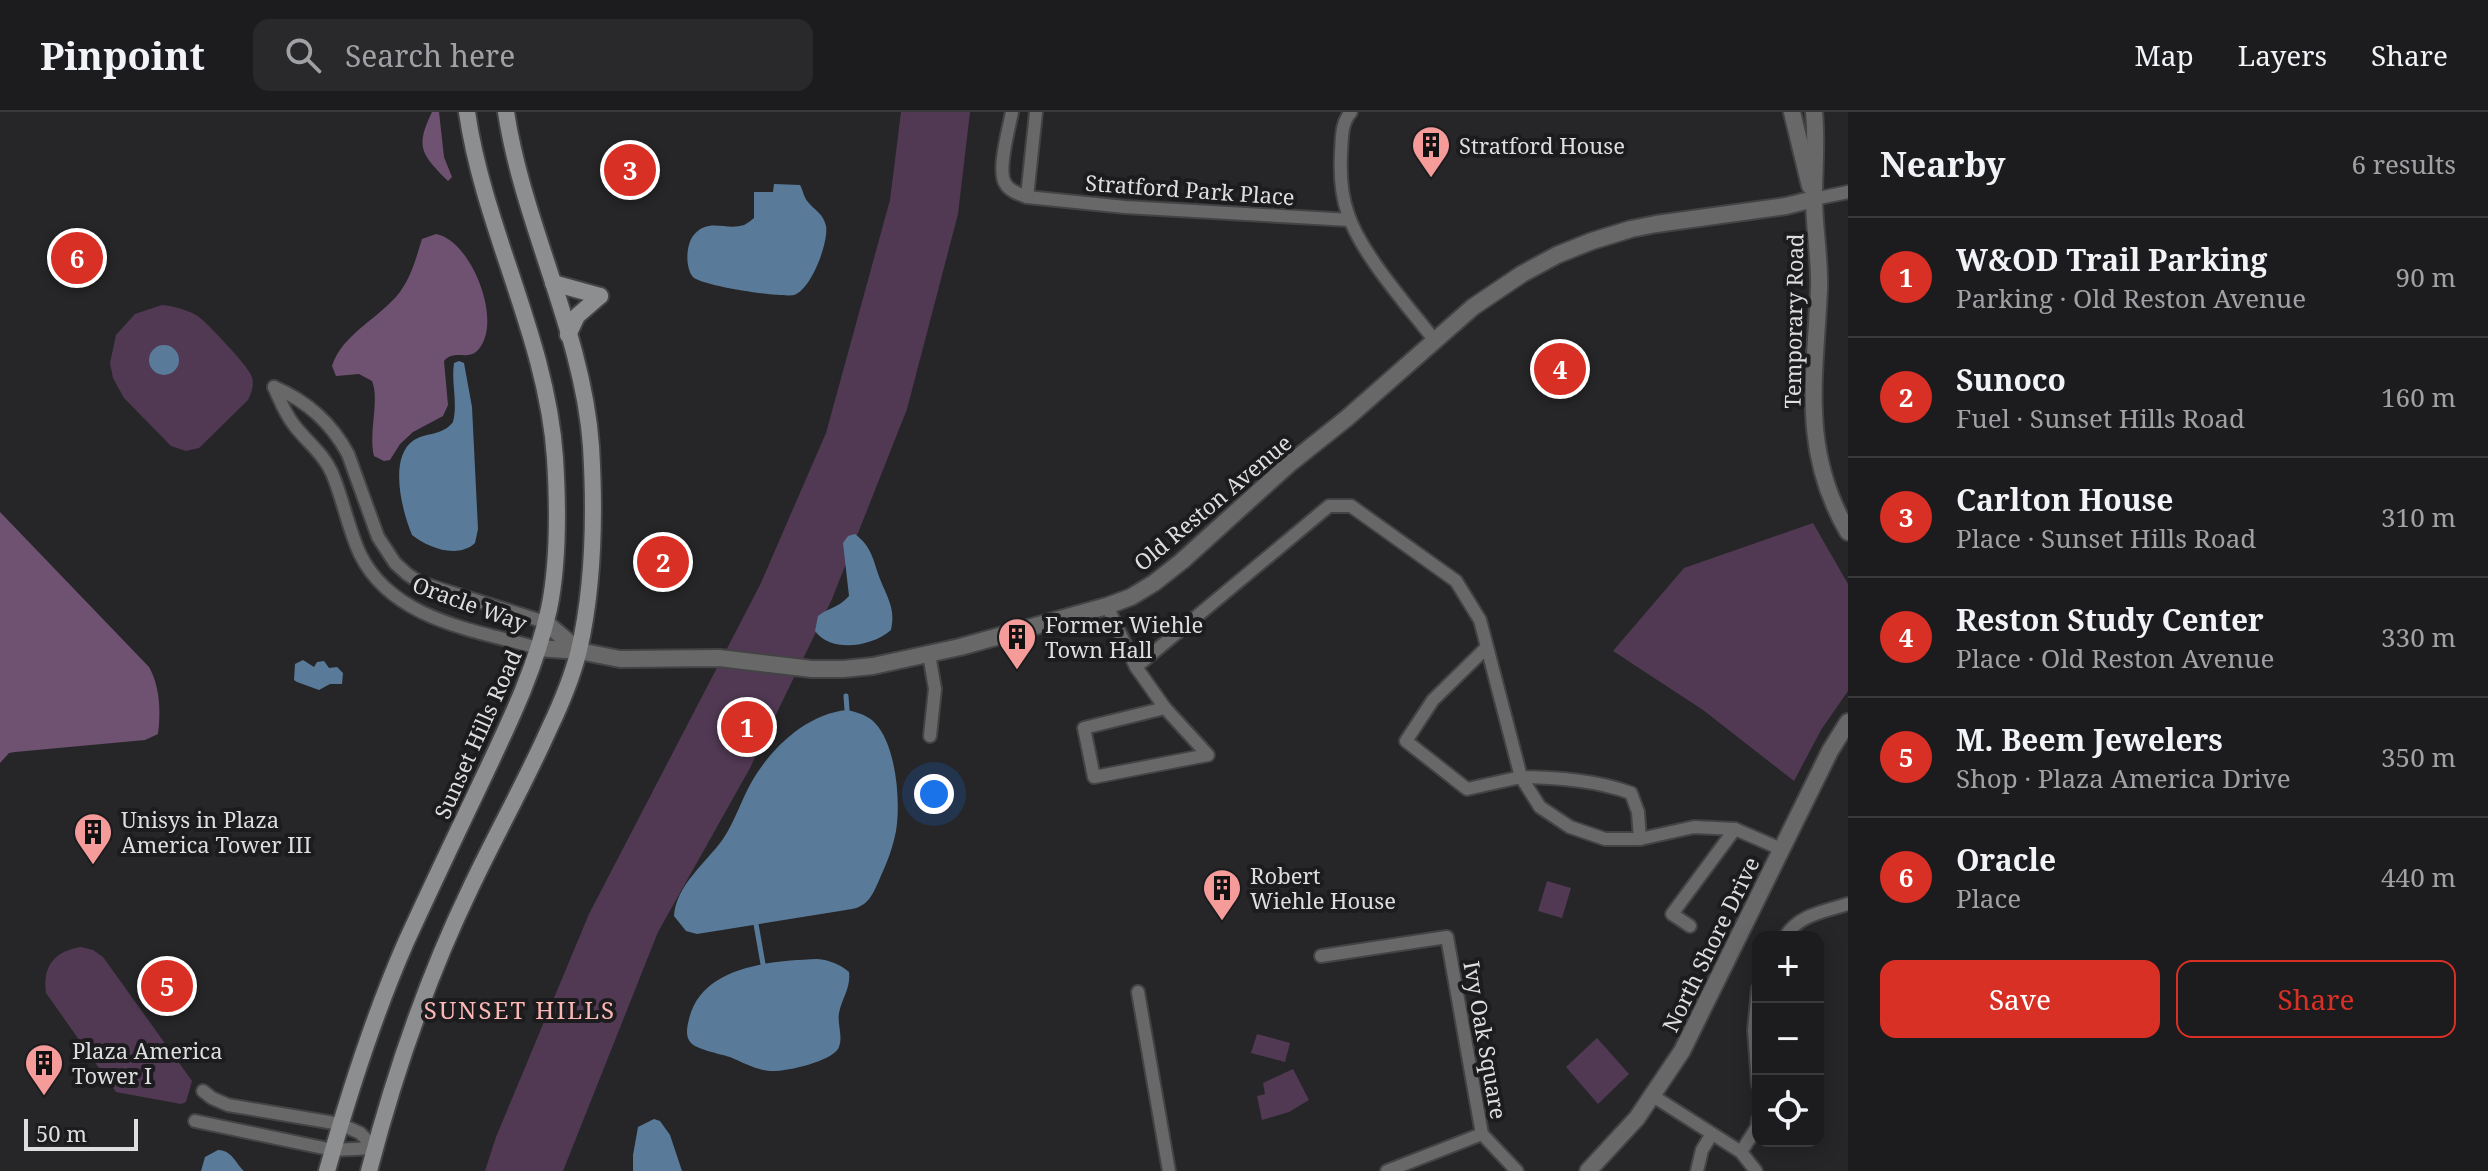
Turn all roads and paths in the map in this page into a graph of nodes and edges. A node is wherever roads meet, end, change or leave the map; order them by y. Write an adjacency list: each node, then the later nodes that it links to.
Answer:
1 (467, 112): 17 (main road, Sunset Hills Road)
2 (506, 112): 12 (main road)
3 (1012, 112): 9 (street)
4 (1036, 112): 9 (street)
5 (1792, 112): 10 (street, Temporary Road)
6 (1814, 112): 10 (street, Temporary Road)
7 (1346, 114): 11 (street)
8 (1848, 192): 10 (street)
9 (1027, 197): 11 (street, Stratford Park Place)
10 (1814, 199): 14 (street, Old Reston Avenue); 15 (street, Temporary Road)
11 (1350, 220): 14 (street)
12 (553, 283): 13 (main road); 13 (main road)
13 (568, 335): 20 (main road)
14 (1435, 341): 16 (street, Old Reston Avenue)
15 (1848, 532)
16 (1107, 606): 21 (street, Old Reston Avenue); 22 (street)
17 (545, 622): 18 (main road, Sunset Hills Road); 18 (street, Oracle Way); 20 (street, Old Reston Avenue)
18 (538, 648): 20 (street, Old Reston Avenue); 40 (main road, Sunset Hills Road)
19 (1486, 648): 22 (street); 26 (street); 26 (street)
20 (579, 651): 21 (street, Old Reston Avenue); 44 (main road)
21 (929, 654): 25 (street)
22 (1136, 667): 23 (street)
23 (1165, 708): 23 (street)
24 (1848, 722): 29 (street, North Shore Drive)
25 (930, 736)
26 (1521, 777): 28 (street); 28 (street)
27 (1735, 829): 28 (street); 29 (street); 31 (street)
28 (1640, 839)
29 (1781, 849): 38 (street, North Shore Drive)
30 (1848, 904): 32 (street)
31 (1690, 926)
32 (1789, 931)
33 (1321, 956): 41 (street, Ivy Oak Square)
34 (1138, 992): 49 (street)
35 (1757, 1003): 36 (street)
36 (1757, 1075)
37 (203, 1091): 40 (street)
38 (1653, 1096): 42 (street); 52 (street, North Shore Drive)
39 (195, 1121): 45 (street)
40 (340, 1124): 44 (street); 45 (main road, Sunset Hills Road)
41 (1482, 1134): 50 (street, Ivy Oak Square); 51 (street, Ivy Oak Square)
42 (1712, 1134): 46 (street); 53 (street)
43 (1752, 1135): 46 (street)
44 (375, 1148): 45 (street); 48 (main road)
45 (333, 1150): 47 (main road, Sunset Hills Road)
46 (1741, 1152): 54 (street)
47 (327, 1171)
48 (369, 1171)
49 (1169, 1171)
50 (1387, 1171)
51 (1517, 1171)
52 (1588, 1171)
53 (1697, 1171)
54 (1756, 1171)

